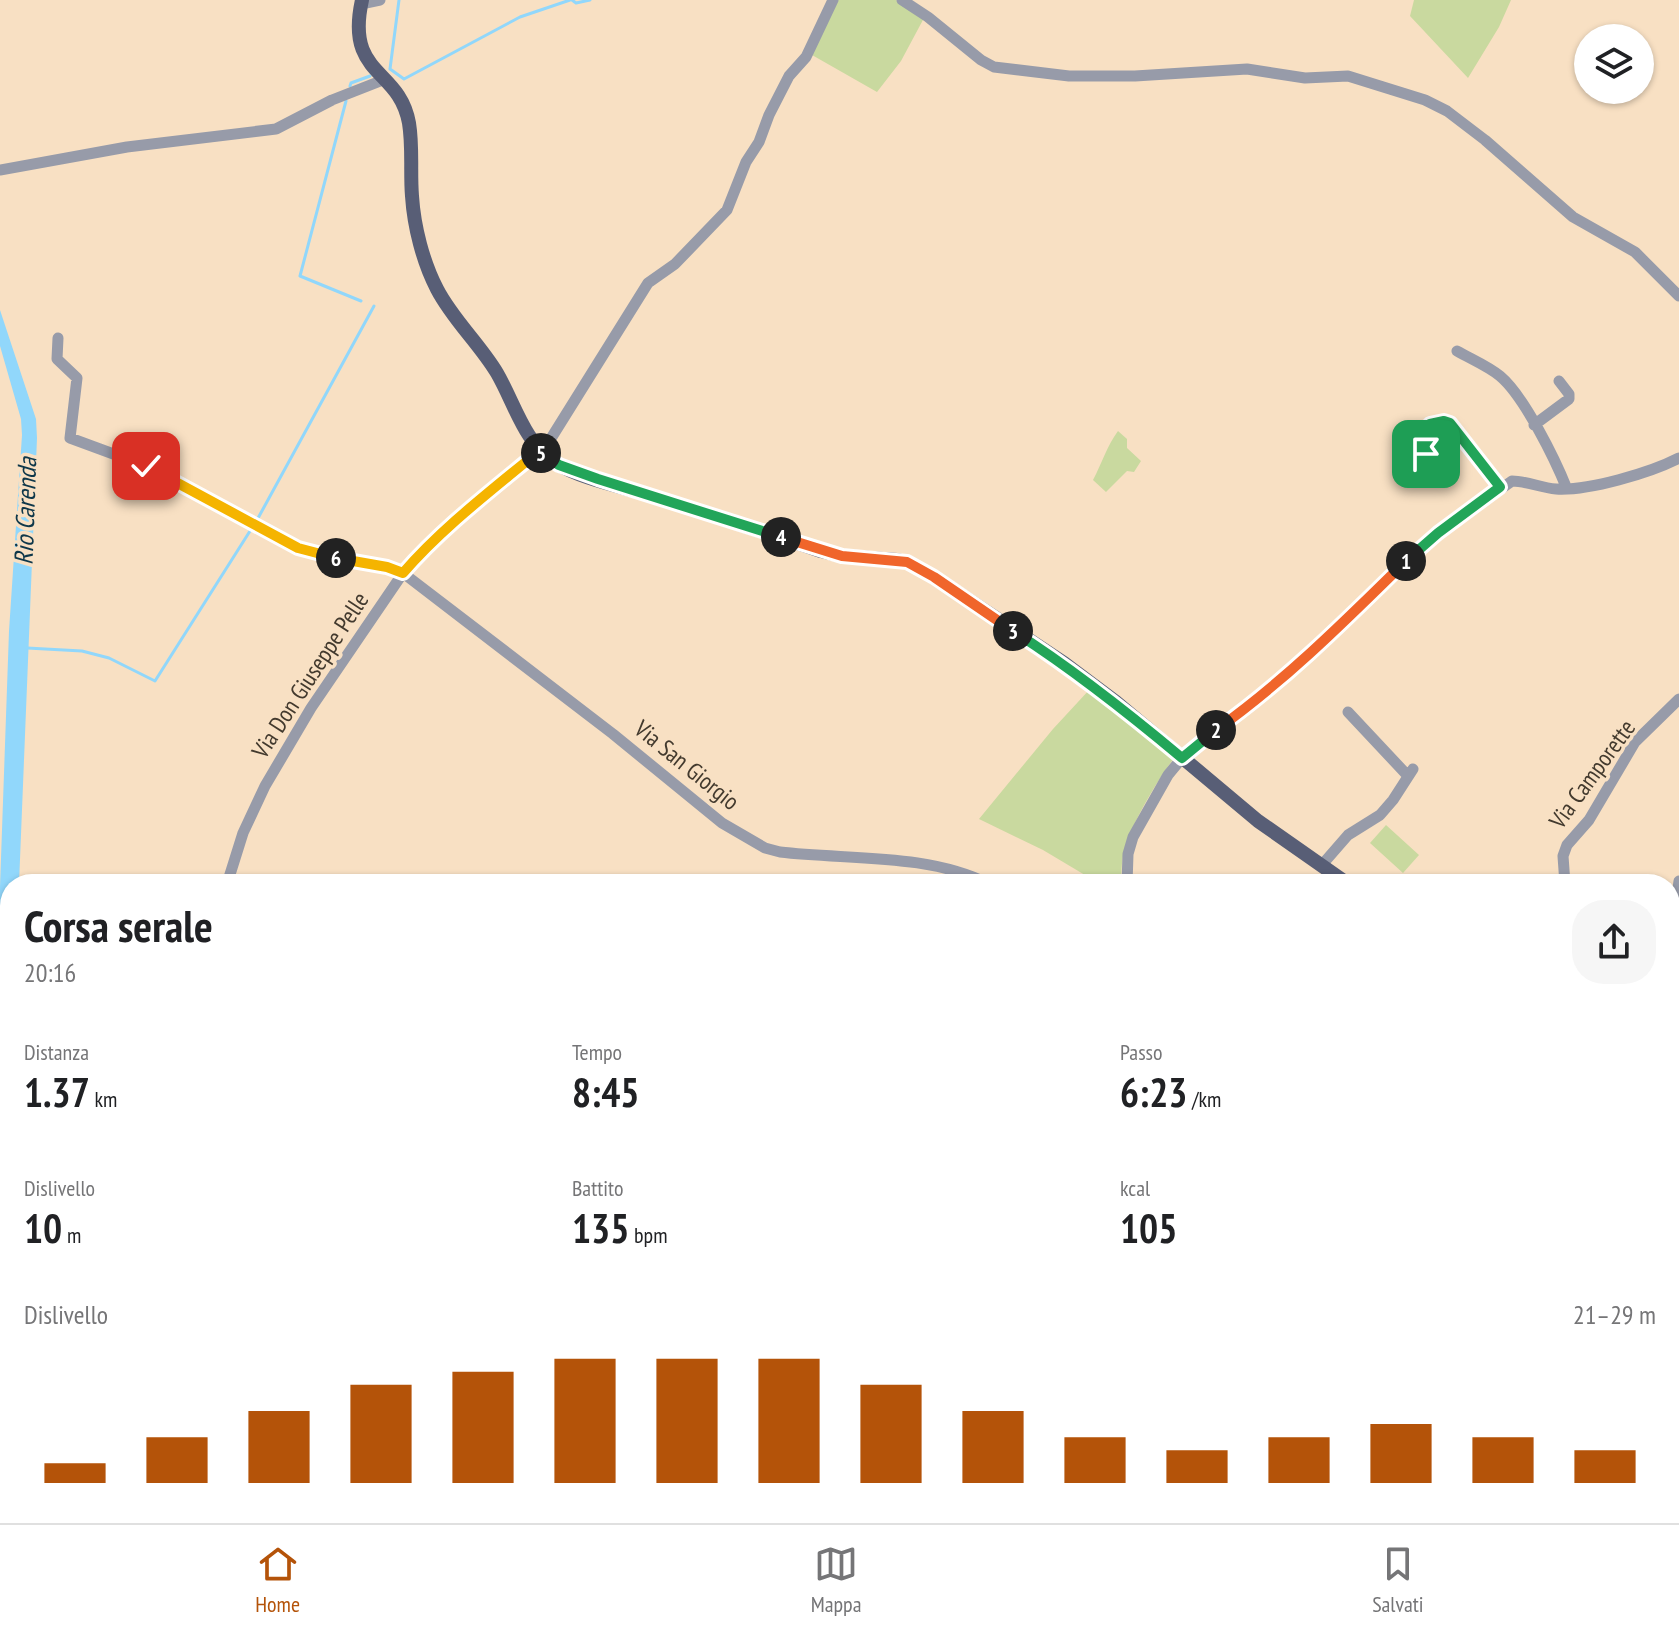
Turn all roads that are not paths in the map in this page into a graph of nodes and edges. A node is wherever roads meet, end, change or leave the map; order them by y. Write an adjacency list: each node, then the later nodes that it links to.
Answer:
1 (380, 0): 4 (street)
2 (833, 0): 12 (street, Via Don Giuseppe Pelle)
3 (902, 0): 7 (street)
4 (361, 2): 5 (main road)
5 (383, 80): 6 (street); 12 (main road)
6 (0, 170)
7 (1679, 296)
8 (58, 338): 17 (street)
9 (1457, 351): 11 (street)
10 (1559, 381): 11 (street)
11 (1534, 425): 16 (street)
12 (539, 451): 17 (street, Via Don Giuseppe Pelle); 20 (main road)
13 (1426, 454): 15 (street)
14 (1679, 458): 16 (street)
15 (1500, 487): 16 (street); 20 (street)
16 (1567, 489)
17 (403, 573): 22 (street, Via Don Giuseppe Pelle); 23 (street, Via San Giorgio)
18 (1679, 699): 26 (street, Via Camporette)
19 (1348, 712): 21 (street)
20 (1182, 758): 21 (main road); 24 (street)
21 (1321, 866): 25 (main road)
22 (230, 874)
23 (965, 874)
24 (1127, 874)
25 (1333, 874)
26 (1564, 874)

